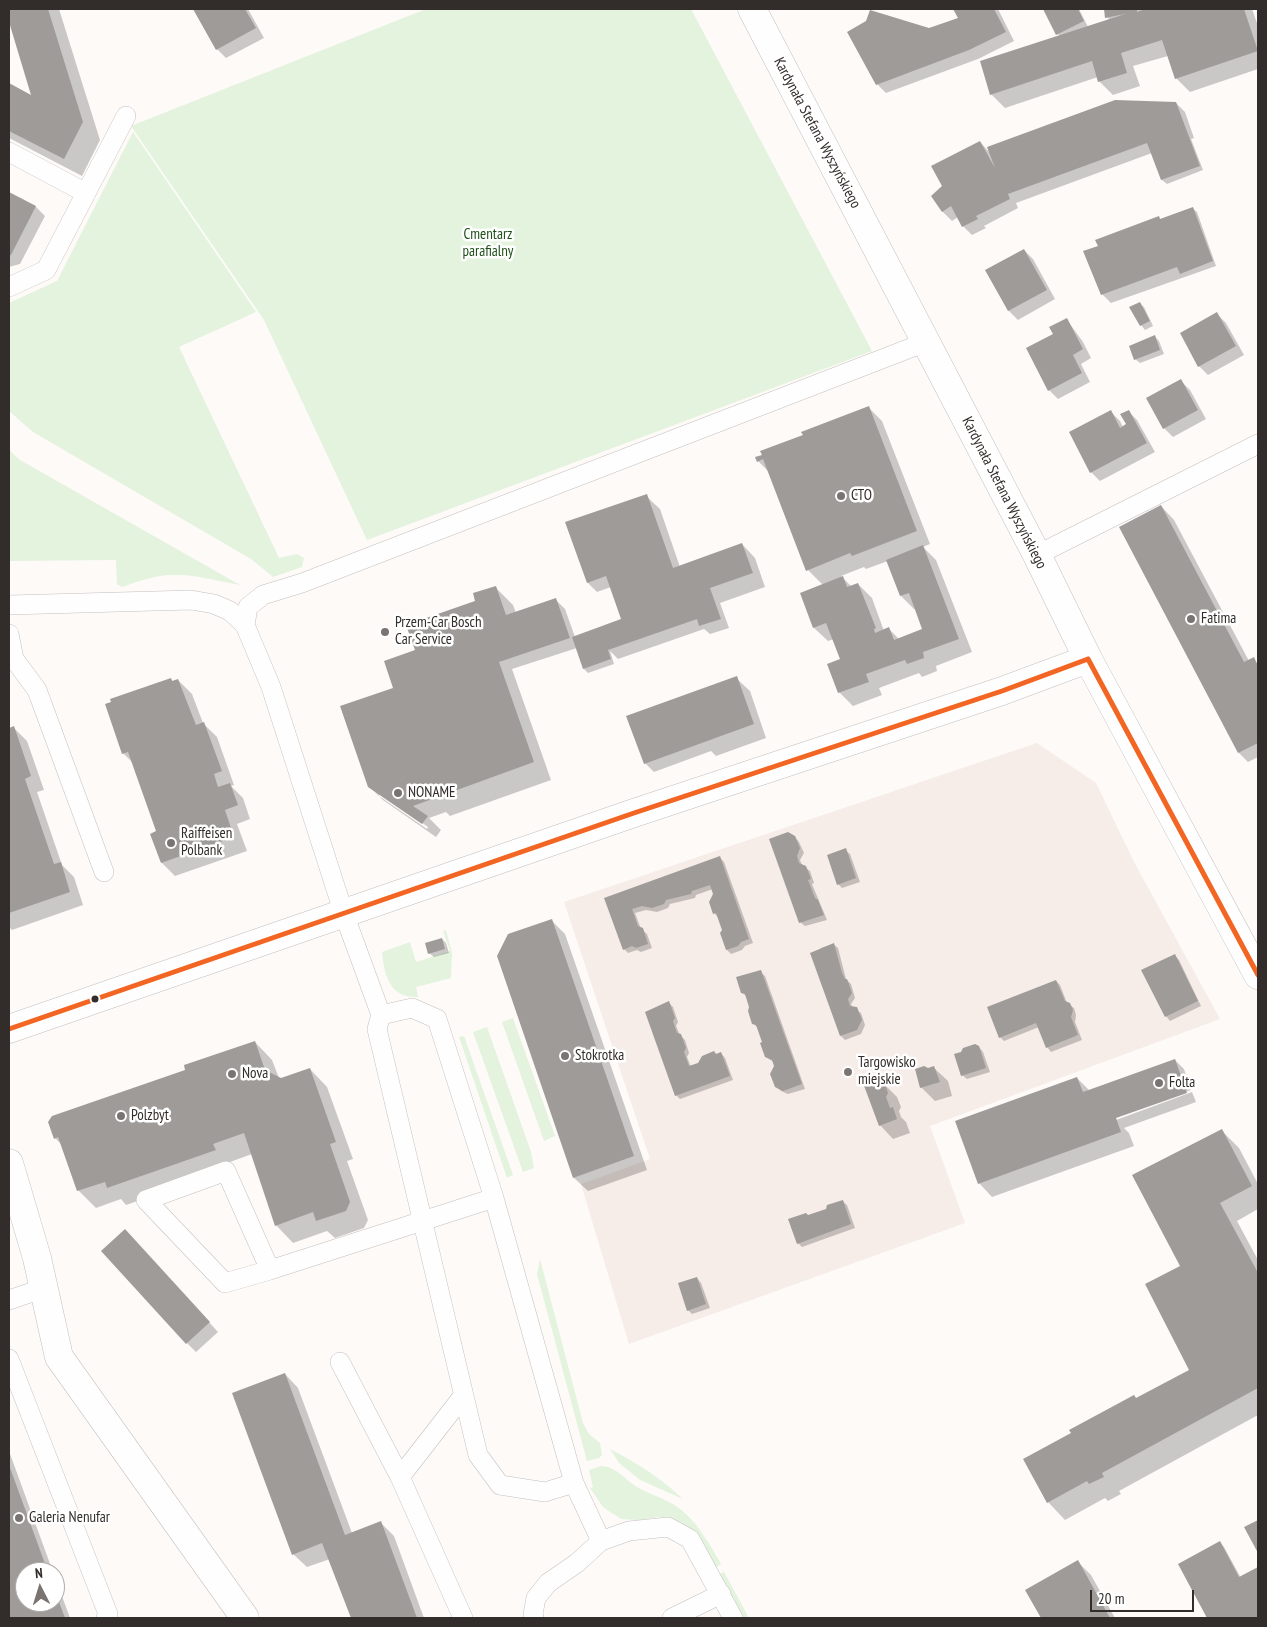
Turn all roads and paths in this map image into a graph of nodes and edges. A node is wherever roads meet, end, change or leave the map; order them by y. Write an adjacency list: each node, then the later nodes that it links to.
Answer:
1 (752, 9): 6 (street, Kardynała Stefana Wyszyńskiego)
2 (126, 116): 4 (lane)
3 (9, 152): 4 (lane)
4 (86, 193): 5 (lane)
5 (9, 287)
6 (926, 342): 8 (street, Kardynała Stefana Wyszyńskiego); 10 (lane)
7 (1258, 444): 8 (lane)
8 (1037, 554): 12 (street, Kardynała Stefana Wyszyńskiego)
9 (9, 605): 10 (lane)
10 (245, 625): 14 (lane)
11 (9, 634): 13 (lane)
12 (1088, 660): 14 (street); 15 (street, Kardynała Stefana Wyszyńskiego)
13 (104, 872)
14 (344, 914): 16 (lane); 17 (street)
15 (1258, 975)
16 (381, 1015): 19 (lane); 20 (lane)
17 (9, 1029)
18 (9, 1163): 22 (street)
19 (494, 1198): 20 (lane); 28 (lane)
20 (421, 1220): 21 (lane); 26 (lane)
21 (270, 1270): 21 (lane)
22 (44, 1288): 23 (lane); 32 (street)
23 (9, 1300)
24 (9, 1360): 31 (lane)
25 (340, 1362): 27 (lane)
26 (463, 1396): 27 (lane); 28 (lane)
27 (400, 1477): 33 (lane)
28 (574, 1483): 29 (lane)
29 (601, 1541): 30 (lane); 34 (lane)
30 (721, 1594): 35 (lane); 36 (lane)
31 (106, 1618)
32 (245, 1618)
33 (463, 1618)
34 (534, 1618)
35 (672, 1618)
36 (733, 1618)

